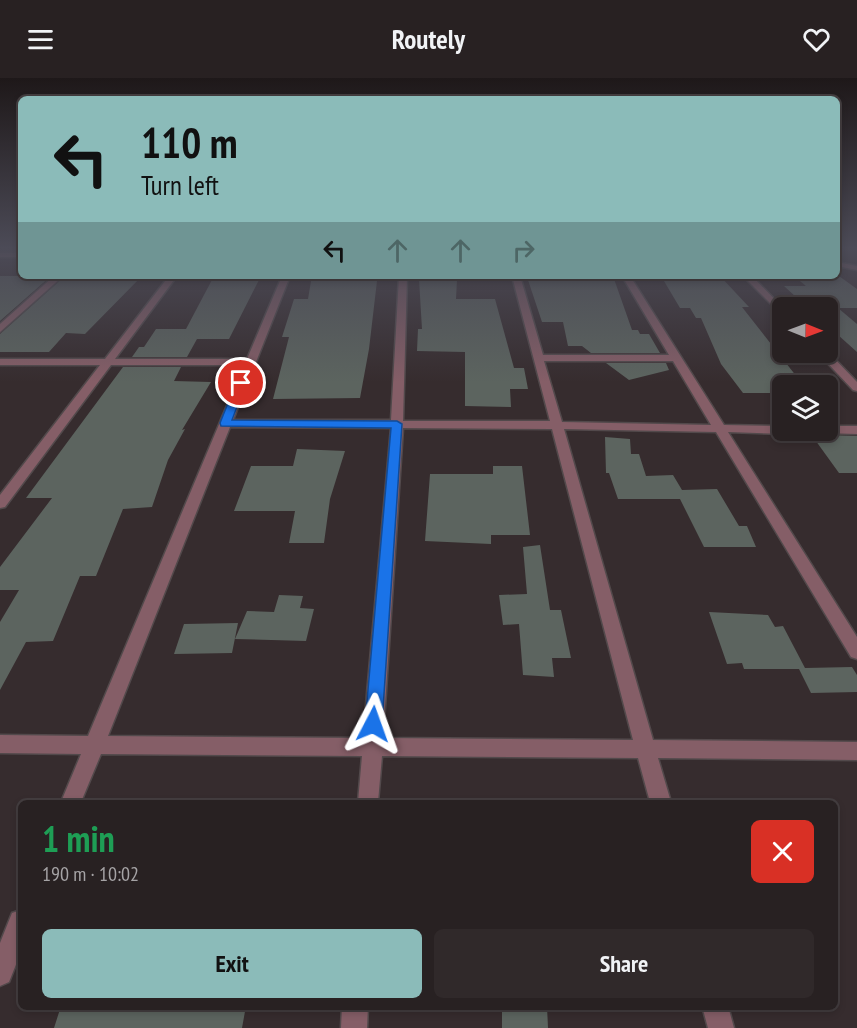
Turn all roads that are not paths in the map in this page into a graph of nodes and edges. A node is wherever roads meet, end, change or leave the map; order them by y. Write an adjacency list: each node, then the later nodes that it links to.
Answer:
1 (40, 293): 7 (street)
2 (160, 293): 11 (street)
3 (279, 293): 12 (street)
4 (402, 293): 16 (street)
5 (521, 293): 8 (street)
6 (637, 293): 9 (street)
7 (0, 329)
8 (539, 358): 9 (street); 17 (street)
9 (677, 358): 18 (street)
10 (0, 362): 11 (street)
11 (107, 363): 12 (street); 22 (street)
12 (250, 363): 15 (street)
13 (833, 363): 14 (street)
14 (857, 388)
15 (225, 423): 16 (street); 25 (street)
16 (397, 424): 17 (street); 26 (street)
17 (556, 425): 18 (street); 27 (street)
18 (721, 430): 19 (street); 23 (street)
19 (772, 430)
20 (838, 430): 21 (street)
21 (857, 430)
22 (0, 504)
23 (857, 652)
24 (0, 744): 25 (street)
25 (95, 744): 26 (street); 29 (street)
26 (372, 747): 27 (street); 30 (street)
27 (646, 750): 28 (street); 31 (street)
28 (857, 751)
29 (72, 800)
30 (368, 800)
31 (659, 800)
32 (18, 929): 33 (street)
33 (0, 973)
34 (355, 1010): 36 (street)
35 (716, 1010): 37 (street)
36 (354, 1028)
37 (721, 1028)

